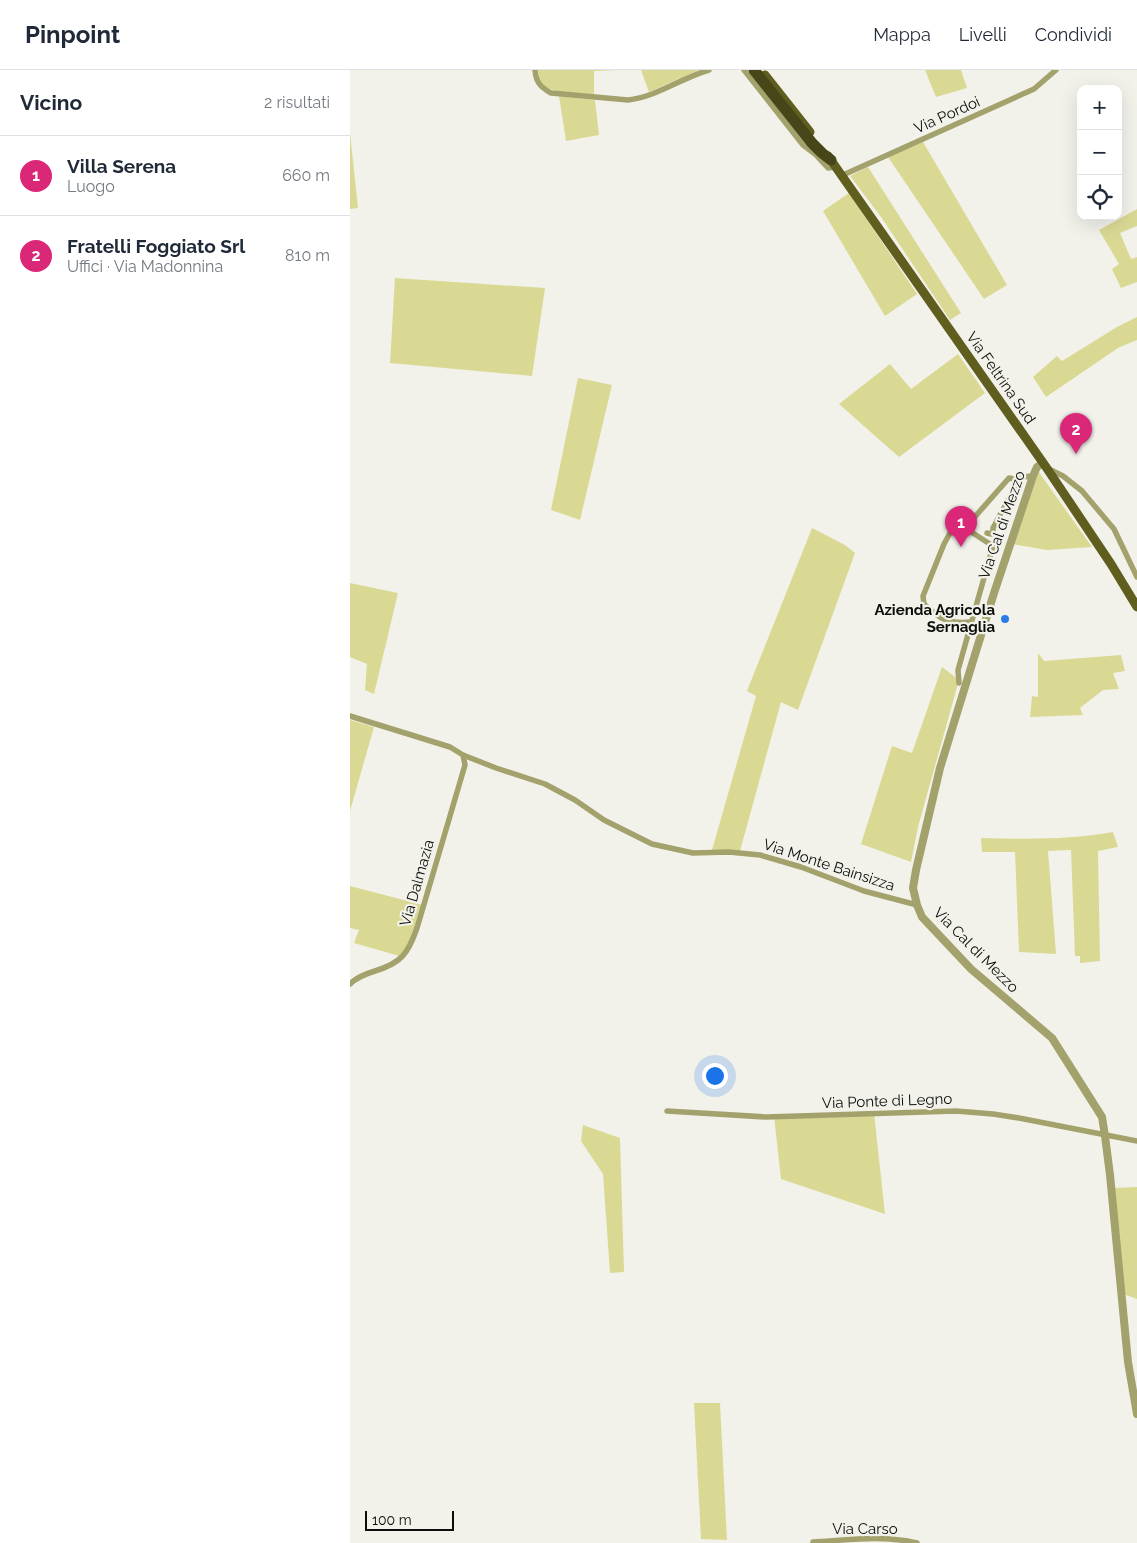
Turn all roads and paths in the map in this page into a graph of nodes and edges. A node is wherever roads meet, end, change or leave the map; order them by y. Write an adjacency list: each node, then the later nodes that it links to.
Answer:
1 (535, 70): 2 (street)
2 (709, 70)
3 (744, 70): 7 (street, Via Feltrina Sud)
4 (754, 70): 7 (highway)
5 (762, 70): 7 (main road, Via Feltrina Sud)
6 (1056, 70): 7 (street, Via Pordoi)
7 (837, 167): 8 (main road, Via Feltrina Sud)
8 (1044, 465): 9 (street, Via Cal di Mezzo); 13 (street); 14 (main road, Via Feltrina Sud)
9 (1033, 476): 10 (street); 19 (street, Via Cal di Mezzo)
10 (1019, 480): 11 (street); 12 (street)
11 (965, 528): 12 (street); 15 (street)
12 (984, 541): 15 (street)
13 (1137, 577)
14 (1137, 608)
15 (971, 622): 16 (street)
16 (959, 683)
17 (350, 716): 18 (street)
18 (463, 755): 19 (street, Via Monte Bainsizza); 20 (street, Via Dalmazia)
19 (917, 906): 22 (street, Via Cal di Mezzo)
20 (350, 984)
21 (667, 1111): 22 (street, Via Ponte di Legno)
22 (1105, 1136): 23 (street, Via Ponte di Legno); 24 (street, Via Cal di Mezzo)
23 (1137, 1141)
24 (1137, 1414)
25 (813, 1542): 26 (street, Via Carso)
26 (918, 1543)

